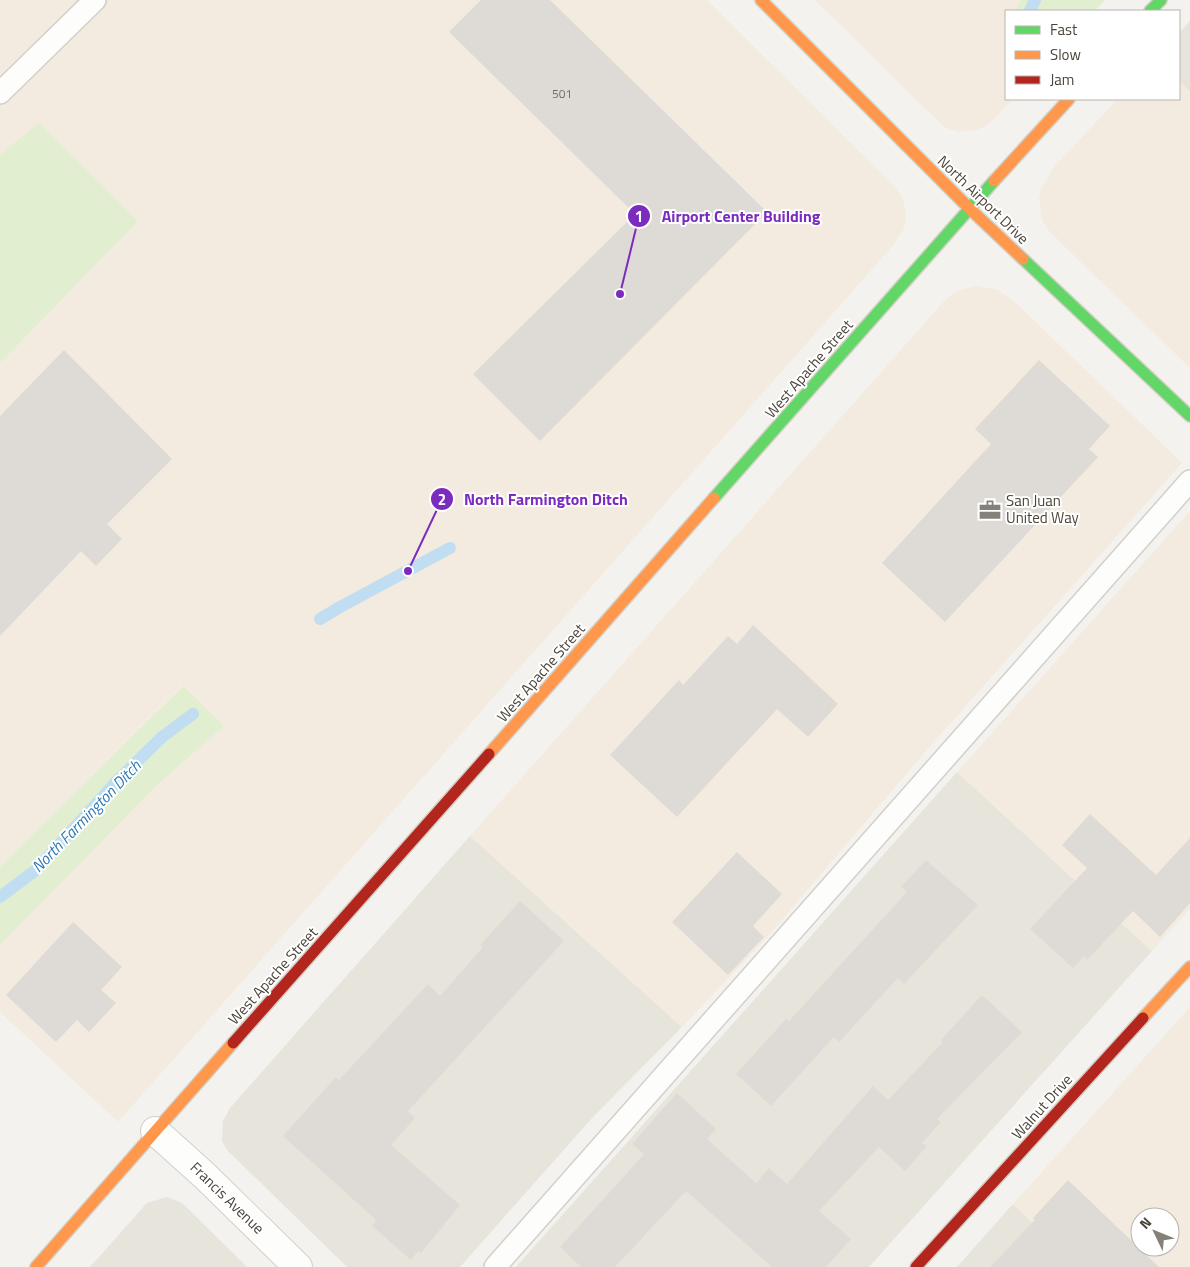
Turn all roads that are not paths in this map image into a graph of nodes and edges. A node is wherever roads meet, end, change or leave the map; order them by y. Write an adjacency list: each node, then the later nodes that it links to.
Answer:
1 (95, 0): 5 (lane)
2 (761, 0): 7 (main road, North Airport Drive)
3 (1161, 0): 4 (main road)
4 (1151, 10)
5 (0, 93)
6 (1068, 100): 7 (main road, West Apache Street)
7 (970, 209): 8 (main road, North Airport Drive); 11 (main road, West Apache Street)
8 (1190, 416)
9 (1190, 481): 14 (lane)
10 (1190, 967): 15 (main road, Walnut Drive)
11 (155, 1131): 12 (main road, West Apache Street); 13 (street, Francis Avenue)
12 (36, 1267)
13 (298, 1267)
14 (495, 1267)
15 (916, 1267)

